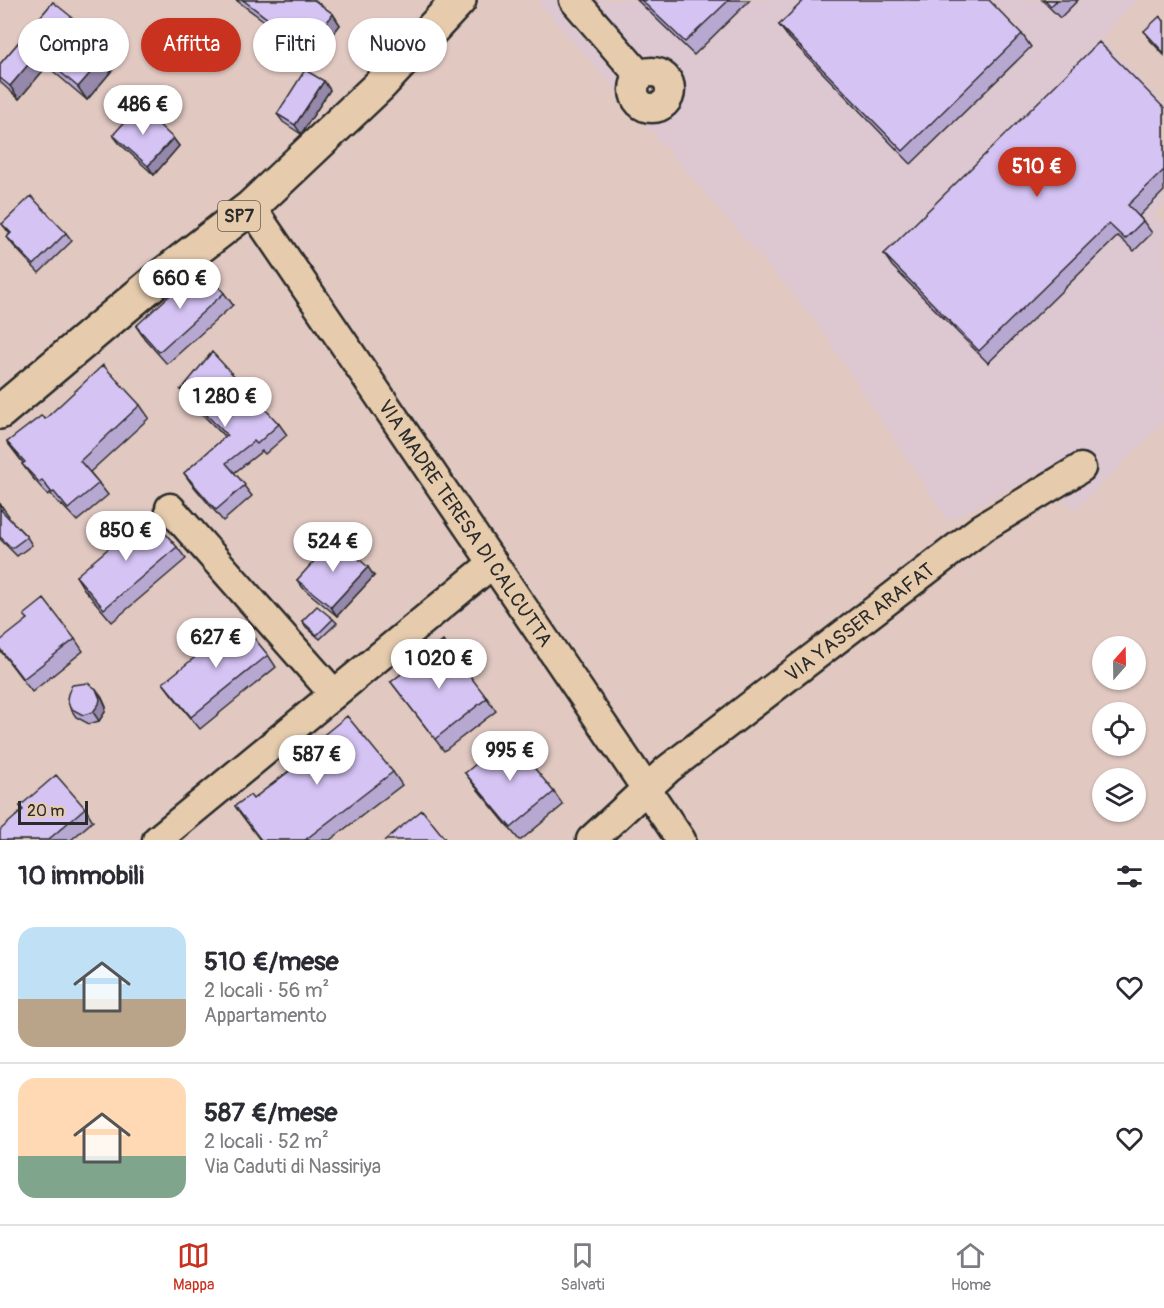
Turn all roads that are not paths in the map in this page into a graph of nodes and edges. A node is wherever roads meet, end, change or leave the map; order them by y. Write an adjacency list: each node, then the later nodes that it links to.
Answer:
1 (459, 0): 4 (main road, SP7)
2 (574, 0): 3 (street)
3 (640, 76)
4 (251, 207): 5 (main road, SP7); 8 (street, VIA MADRE TERESA DI CALCUTTA)
5 (0, 412)
6 (1081, 468): 10 (street, VIA YASSER ARAFAT)
7 (170, 508): 9 (street)
8 (493, 563): 9 (street); 10 (street, VIA MADRE TERESA DI CALCUTTA)
9 (334, 694): 11 (street)
10 (646, 788): 12 (street, VIA YASSER ARAFAT); 13 (street, VIA MADRE TERESA DI CALCUTTA)
11 (157, 840)
12 (591, 840)
13 (681, 840)

